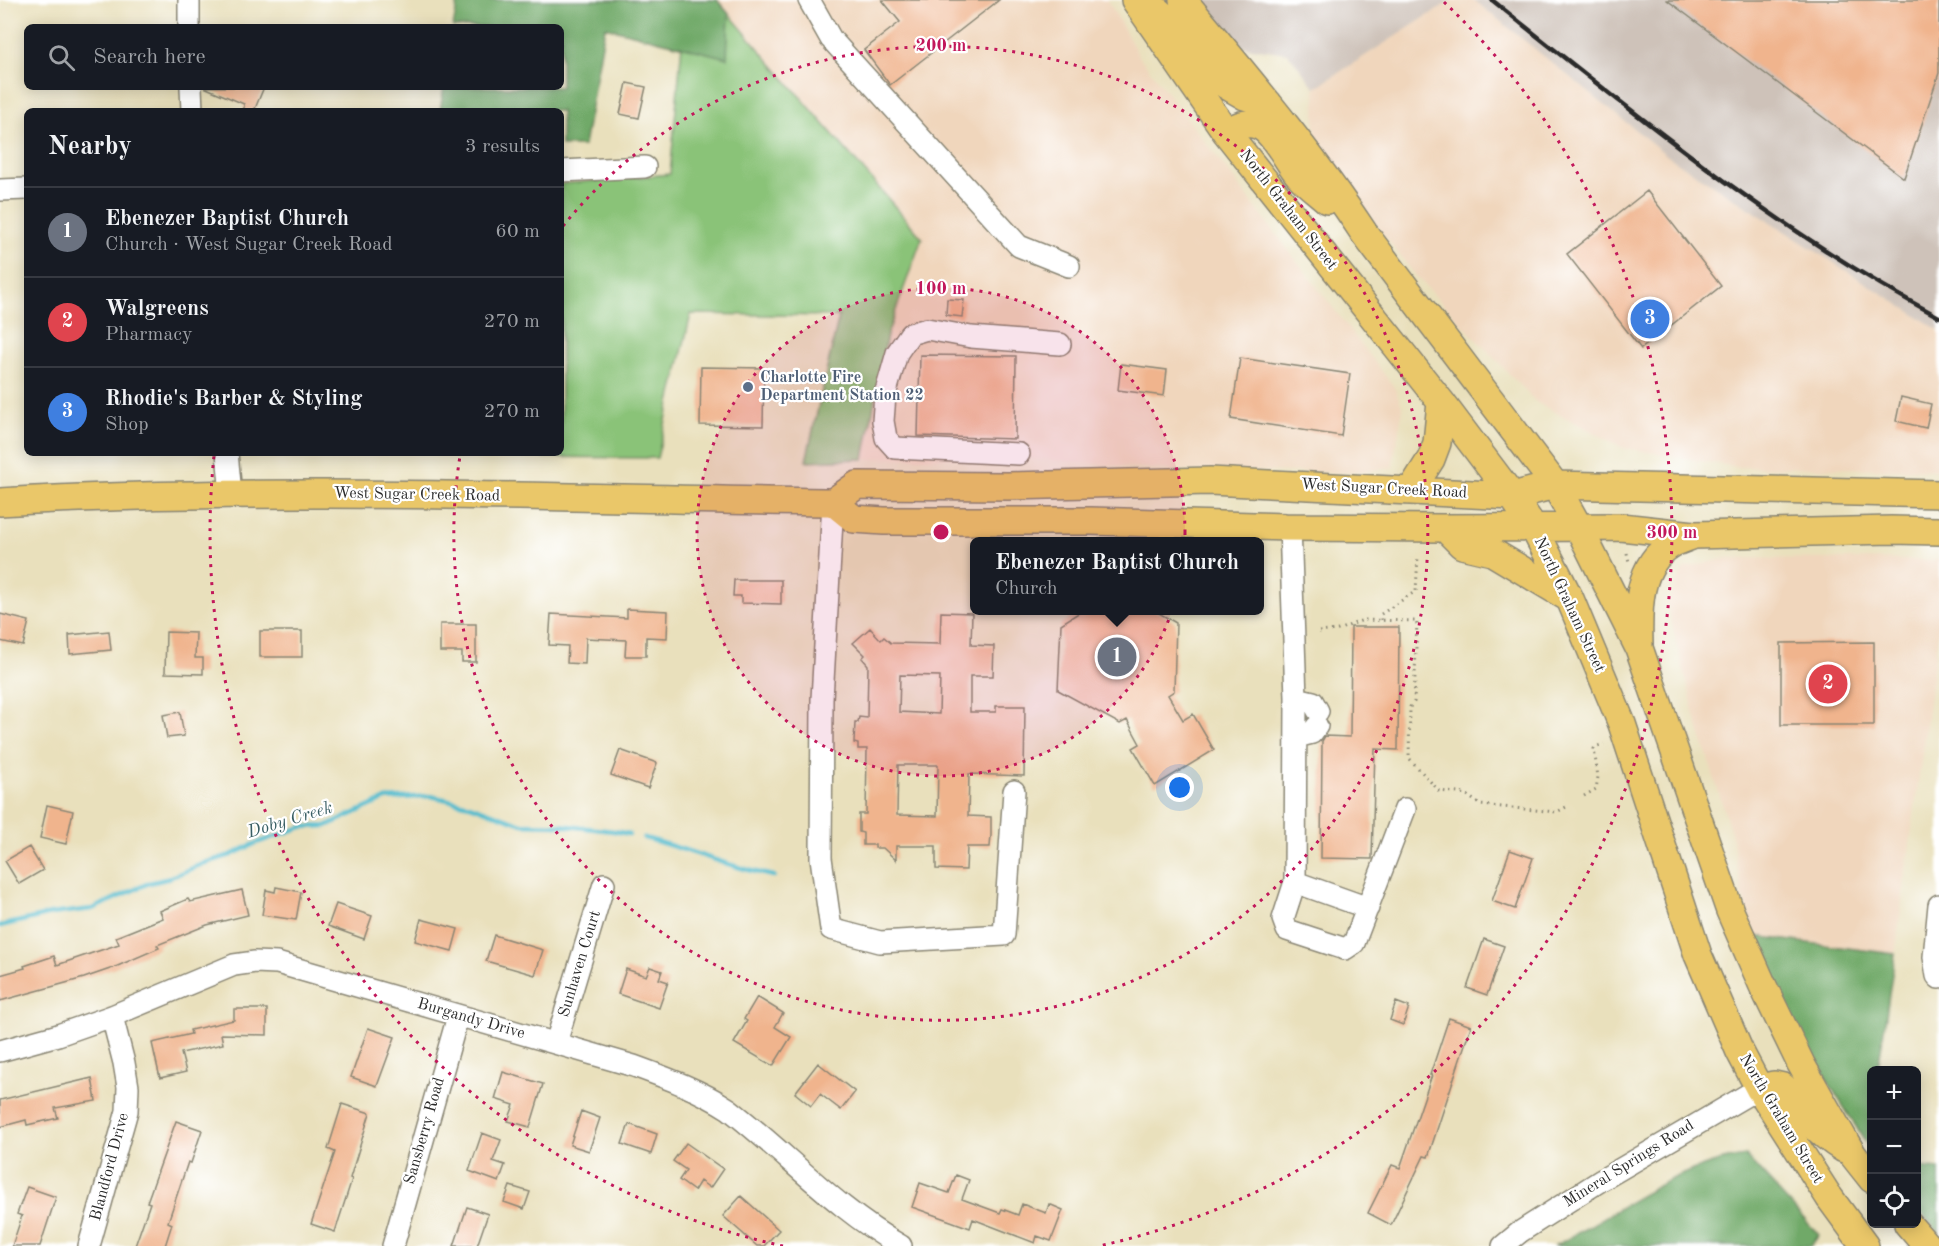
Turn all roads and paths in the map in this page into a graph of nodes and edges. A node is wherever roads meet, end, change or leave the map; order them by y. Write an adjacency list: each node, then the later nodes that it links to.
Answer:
1 (189, 0): 6 (street)
2 (809, 0): 16 (street)
3 (1135, 0): 10 (main road, North Graham Street)
4 (1145, 0): 8 (main road)
5 (1183, 0): 8 (main road)
6 (189, 24)
7 (191, 90): 9 (street)
8 (1269, 103): 15 (main road)
9 (192, 108)
10 (1226, 132): 15 (main road); 18 (main road, North Graham Street)
11 (645, 168): 12 (street)
12 (564, 171)
13 (24, 189): 14 (street)
14 (0, 190)
15 (1364, 233): 21 (main road)
16 (1069, 266)
17 (1060, 344): 19 (street)
18 (1441, 402): 23 (main road); 26 (main road, North Graham Street)
19 (1019, 454)
20 (226, 456): 24 (street)
21 (1555, 485): 25 (main road, West Sugar Creek Road); 26 (main road, West Sugar Creek Road); 31 (main road)
22 (1008, 486): 23 (main road, West Sugar Creek Road); 28 (main road, West Sugar Creek Road); 29 (main road)
23 (1412, 489): 26 (main road, West Sugar Creek Road)
24 (231, 494): 27 (main road, West Sugar Creek Road); 28 (main road, West Sugar Creek Road)
25 (1939, 494)
26 (1512, 496): 33 (main road, North Graham Street)
27 (0, 502)
28 (833, 502): 29 (main road, West Sugar Creek Road); 46 (street)
29 (884, 521): 30 (main road, West Sugar Creek Road)
30 (1290, 526): 32 (main road, West Sugar Creek Road); 43 (street)
31 (1578, 526): 33 (main road, West Sugar Creek Road); 35 (main road, West Sugar Creek Road); 42 (main road)
32 (1445, 528): 33 (main road, West Sugar Creek Road); 39 (main road)
33 (1534, 528): 39 (main road, North Graham Street)
34 (1939, 531): 35 (main road, West Sugar Creek Road)
35 (1694, 535): 42 (main road)
36 (1627, 553): 38 (path)
37 (1418, 556): 40 (path)
38 (1629, 563)
39 (1570, 599): 59 (main road, North Graham Street)
40 (1381, 620): 41 (path); 48 (path)
41 (1319, 632)
42 (1639, 648): 60 (main road)
43 (1296, 698): 44 (street); 44 (street)
44 (1296, 737): 50 (street)
45 (1604, 744): 47 (path)
46 (1014, 791)
47 (1584, 796)
48 (1568, 806)
49 (1405, 809): 53 (street)
50 (1295, 882): 53 (street); 53 (street)
51 (604, 884): 57 (street, Sunhaven Court)
52 (1939, 905): 54 (street)
53 (1368, 908)
54 (1939, 978)
55 (112, 1016): 56 (street, Burgandy Drive); 58 (street, Burgandy Drive); 63 (street, Blandford Drive)
56 (458, 1016): 57 (street, Burgandy Drive); 64 (street, Sansberry Road)
57 (556, 1043): 65 (street, Burgandy Drive)
58 (0, 1051)
59 (1759, 1088): 60 (main road); 66 (street, Mineral Springs Road); 67 (main road, North Graham Street)
60 (1853, 1155): 61 (main road)
61 (1868, 1174)
62 (1911, 1228): 68 (main road)
63 (89, 1246)
64 (393, 1246)
65 (901, 1246)
66 (1503, 1246)
67 (1865, 1246)
68 (1927, 1246)

